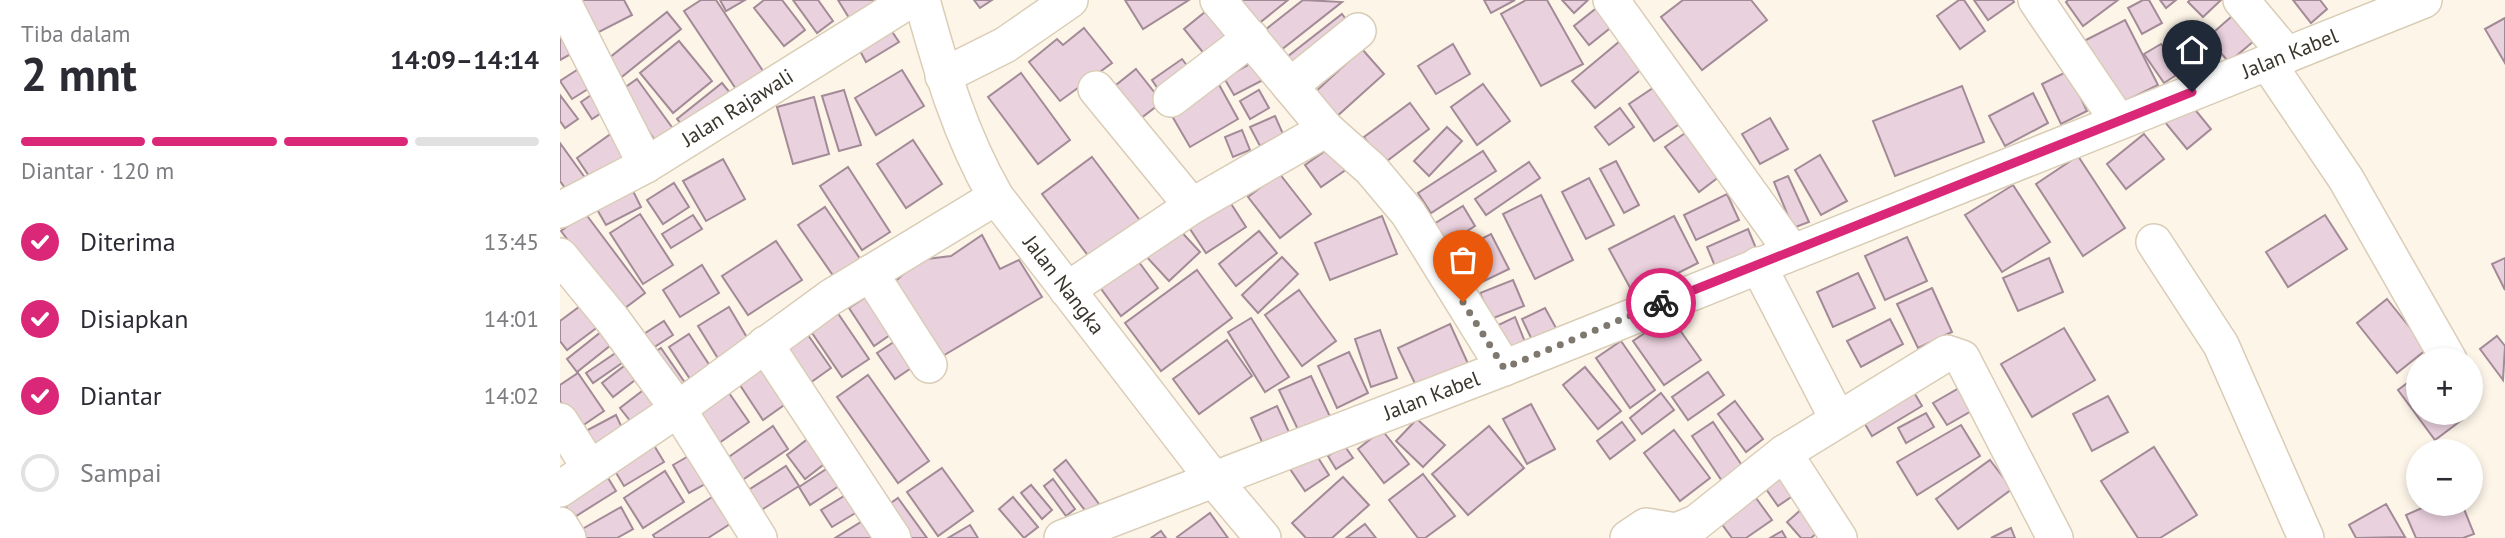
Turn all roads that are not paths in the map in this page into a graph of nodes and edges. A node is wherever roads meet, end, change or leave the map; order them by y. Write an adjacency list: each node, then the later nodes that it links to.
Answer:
1 (562, 0): 19 (street)
2 (910, 0): 19 (street, Jalan Rajawali)
3 (922, 0): 13 (street, Jalan Nangka)
4 (1070, 0): 13 (street)
5 (1218, 0): 11 (street)
6 (2036, 0): 17 (street)
7 (2242, 0): 12 (street)
8 (2424, 0): 12 (street, Jalan Kabel)
9 (1626, 5): 24 (street)
10 (1358, 31): 14 (street)
11 (1251, 38): 14 (street); 16 (street)
12 (2277, 58): 17 (street, Jalan Kabel); 30 (street)
13 (943, 76): 20 (street, Jalan Nangka)
14 (1290, 86): 18 (street)
15 (1096, 89): 21 (street)
16 (1171, 99)
17 (2118, 121): 24 (street, Jalan Kabel)
18 (1326, 129): 21 (street); 32 (street)
19 (646, 165): 22 (street, Jalan Rajawali)
20 (996, 197): 27 (street); 28 (street, Jalan Nangka)
21 (1192, 206): 28 (street)
22 (560, 210)
23 (2154, 242): 49 (street)
24 (1792, 252): 26 (street, Jalan Kabel)
25 (560, 256): 33 (street)
26 (1758, 265): 32 (street, Jalan Kabel); 34 (street)
27 (870, 273): 29 (street); 31 (street)
28 (1067, 290): 38 (street, Jalan Nangka)
29 (765, 344): 33 (street); 43 (street)
30 (2442, 348)
31 (929, 365)
32 (1504, 368): 38 (street, Jalan Kabel)
33 (678, 409): 37 (street); 42 (street)
34 (1837, 418): 36 (street); 48 (street)
35 (560, 421): 37 (street)
36 (1784, 453): 46 (street); 47 (street)
37 (590, 468): 39 (street)
38 (1214, 480): 44 (street, Jalan Kabel); 45 (street, Jalan Nangka)
39 (560, 489)
40 (560, 525): 41 (street)
41 (568, 538)
42 (760, 538)
43 (892, 538)
44 (1062, 538)
45 (1263, 538)
46 (1628, 538)
47 (1839, 538)
48 (2056, 538)
49 (2306, 538)

